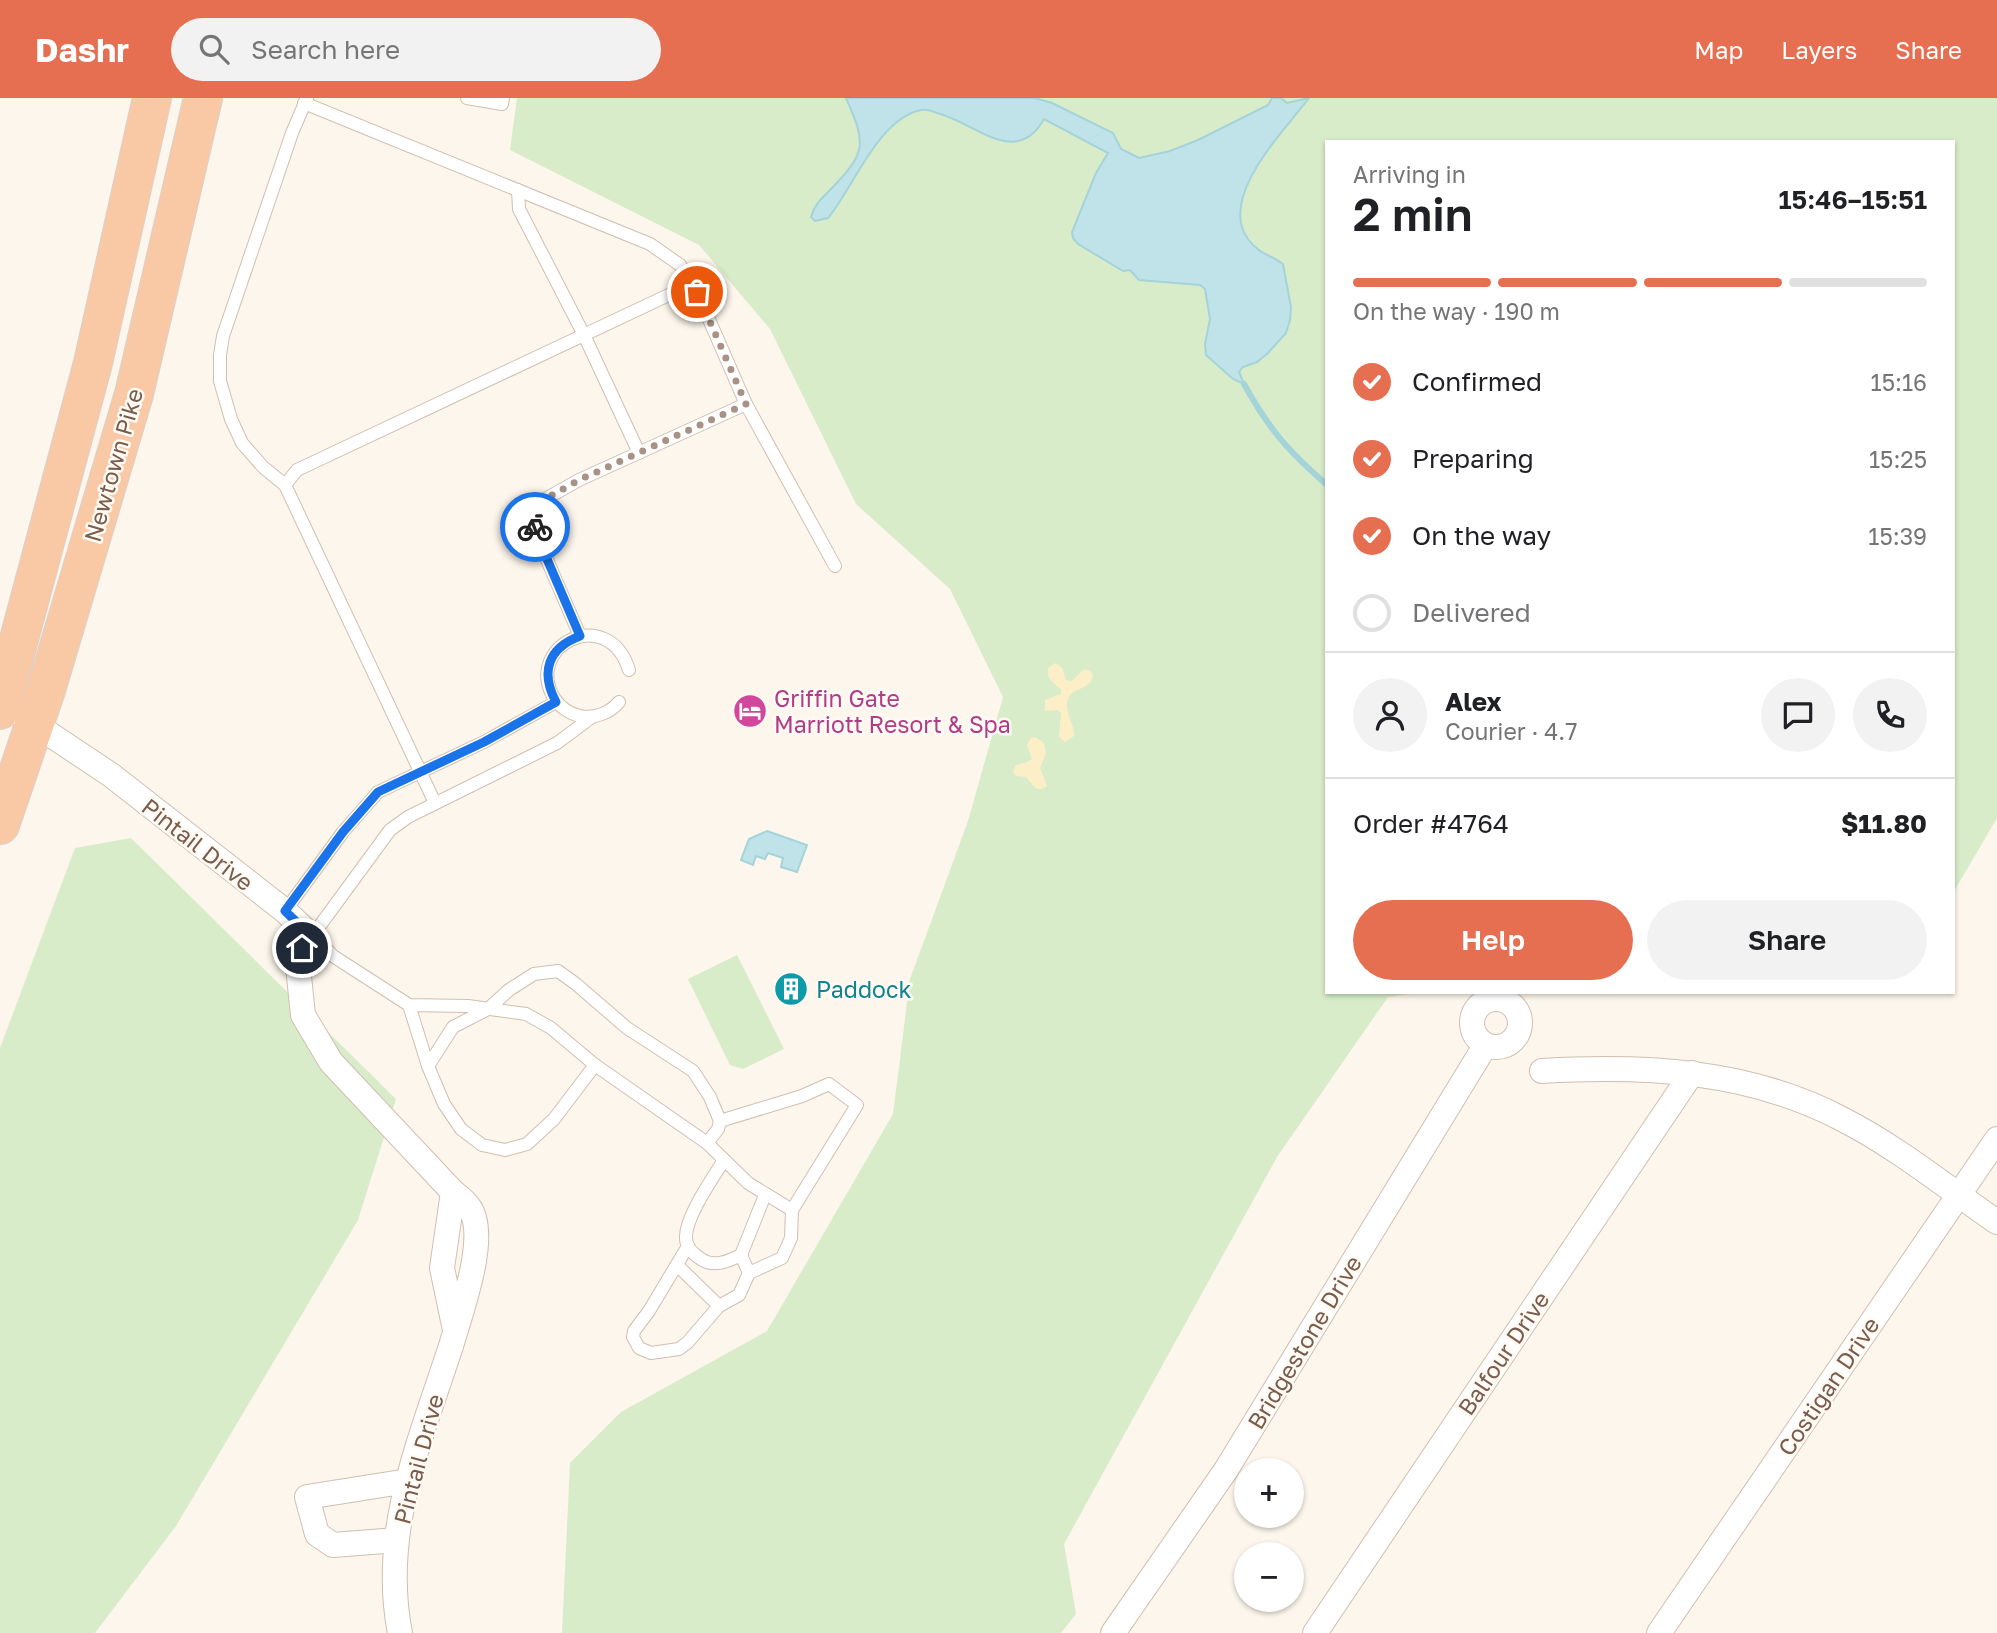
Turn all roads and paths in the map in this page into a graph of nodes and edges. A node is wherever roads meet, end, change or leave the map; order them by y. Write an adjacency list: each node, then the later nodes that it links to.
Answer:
1 (152, 98): 17 (highway, Newtown Pike)
2 (203, 98): 17 (highway, Newtown Pike)
3 (467, 98): 4 (lane)
4 (503, 98)
5 (306, 101): 6 (lane); 11 (lane)
6 (518, 190): 7 (lane); 8 (lane)
7 (692, 284): 8 (lane); 9 (lane)
8 (584, 335): 10 (lane); 11 (lane)
9 (746, 404): 10 (lane); 12 (lane)
10 (639, 453): 13 (lane)
11 (285, 485): 19 (lane)
12 (835, 566)
13 (580, 636): 14 (lane); 15 (lane)
14 (629, 670)
15 (556, 702): 18 (lane); 19 (lane)
16 (619, 702): 18 (lane)
17 (9, 710): 21 (highway, Newtown Pike); 22 (street, Pintail Drive)
18 (592, 717): 20 (lane)
19 (421, 771): 20 (lane); 22 (lane)
20 (435, 803): 23 (lane)
21 (0, 825)
22 (285, 911): 23 (street, Pintail Drive)
23 (309, 933): 24 (lane); 44 (street, Pintail Drive)
24 (409, 1005): 25 (lane); 28 (lane)
25 (488, 1010): 27 (lane); 28 (lane); 31 (lane)
26 (1485, 1046): 47 (street, Bridgestone Drive)
27 (594, 1065): 28 (lane); 33 (lane)
28 (428, 1066)
29 (1542, 1071): 30 (street)
30 (1692, 1073): 36 (street); 48 (street, Balfour Drive)
31 (720, 1121): 33 (lane); 37 (lane)
32 (1997, 1139): 36 (street, Costigan Drive)
33 (707, 1143): 34 (lane)
34 (724, 1160): 35 (lane); 39 (lane)
35 (765, 1195): 37 (lane); 40 (lane)
36 (1959, 1196): 38 (street); 49 (street, Costigan Drive)
37 (792, 1210): 42 (lane)
38 (1997, 1222)
39 (688, 1246): 40 (lane); 41 (lane)
40 (741, 1255): 42 (lane)
41 (677, 1265): 43 (lane); 43 (lane)
42 (749, 1273): 43 (lane)
43 (719, 1306)
44 (408, 1480): 45 (street, Pintail Drive); 45 (street)
45 (397, 1540): 46 (street, Pintail Drive)
46 (400, 1633)
47 (1113, 1633)
48 (1315, 1633)
49 (1659, 1633)

